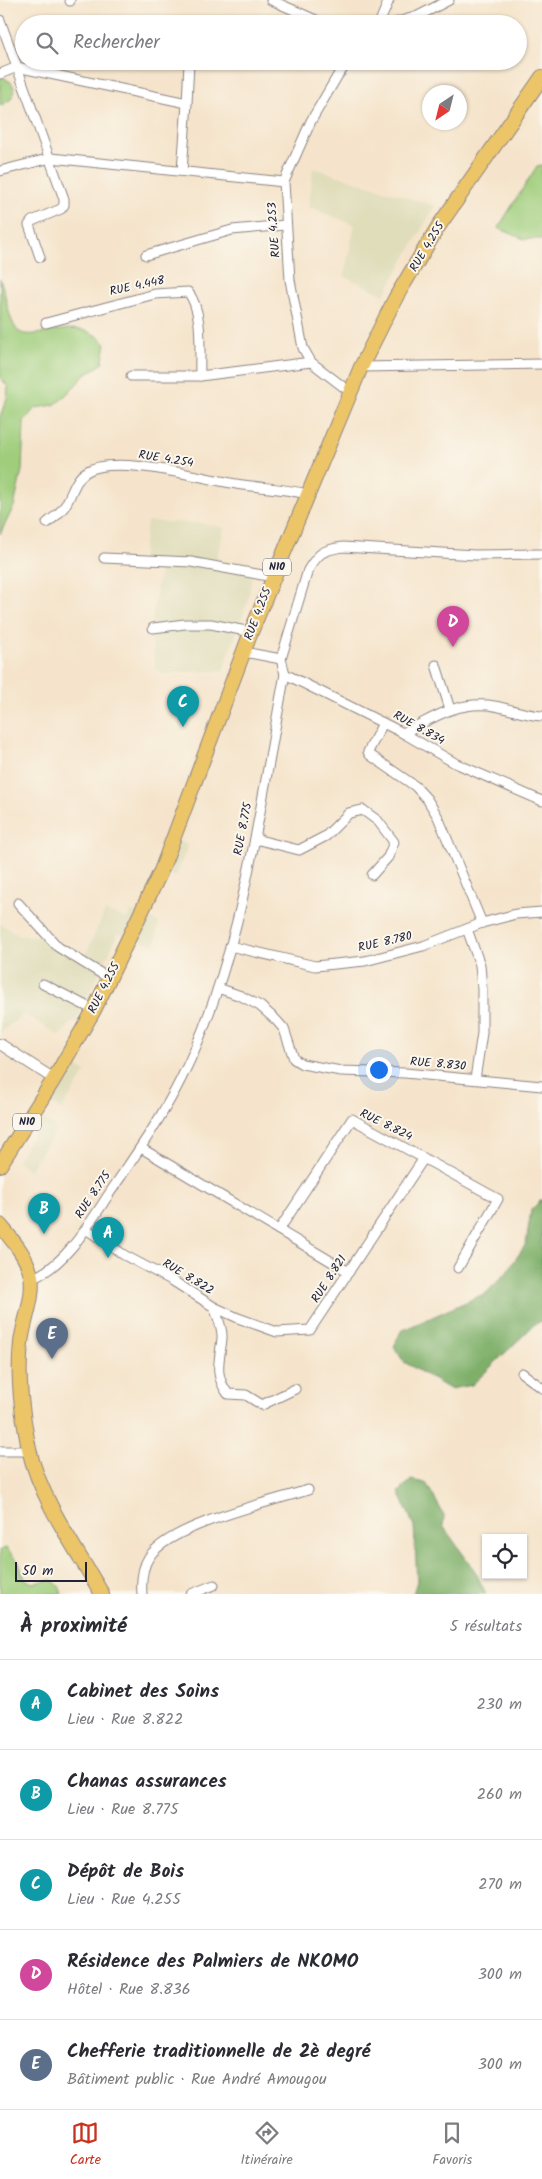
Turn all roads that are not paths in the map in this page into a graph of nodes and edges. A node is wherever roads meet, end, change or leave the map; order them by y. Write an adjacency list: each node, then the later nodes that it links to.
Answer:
1 (271, 0): 4 (street)
2 (389, 0): 5 (street)
3 (449, 0): 6 (street)
4 (305, 15)
5 (383, 15)
6 (420, 15)
7 (0, 20): 8 (street)
8 (15, 61)
9 (15, 68): 14 (street)
10 (18, 70): 17 (street)
11 (31, 70): 16 (street)
12 (189, 70): 16 (street)
13 (341, 70): 20 (street, RUE 4.253)
14 (0, 74)
15 (542, 77): 27 (main road, RUE 4.255 / N10)
16 (187, 104): 19 (street)
17 (50, 158): 18 (street); 19 (street); 23 (street)
18 (0, 171)
19 (182, 171): 20 (street)
20 (284, 182): 21 (street, RUE 4.253)
21 (285, 225): 22 (street); 25 (street, RUE 4.253)
22 (146, 255)
23 (40, 257)
24 (46, 323): 29 (street, RUE 4.448)
25 (311, 362): 29 (street); 30 (street, RUE 4.253)
26 (542, 364): 27 (street)
27 (361, 366): 30 (main road, RUE 4.255 / N10)
28 (131, 376): 29 (street)
29 (200, 376)
30 (350, 392): 31 (main road, RUE 4.255 / N10)
31 (307, 494): 32 (street, RUE 4.254); 35 (main road, RUE 4.255 / N10)
32 (47, 523)
33 (542, 554): 39 (street)
34 (104, 558): 35 (street)
35 (273, 577): 37 (main road, RUE 4.255 / N10)
36 (153, 628): 37 (street)
37 (251, 632): 38 (main road, RUE 4.255 / N10)
38 (244, 652): 39 (street); 54 (main road, RUE 4.255 / N10)
39 (281, 659): 41 (street, RUE 8.775)
40 (436, 665): 42 (street)
41 (285, 674): 44 (street, RUE 8.834); 47 (street, RUE 8.775)
42 (450, 709): 43 (street); 45 (street)
43 (542, 716)
44 (382, 723): 45 (street, RUE 8.834); 51 (street)
45 (403, 732): 46 (street, RUE 8.834)
46 (542, 800)
47 (255, 839): 48 (street); 53 (street, RUE 8.775)
48 (372, 875)
49 (18, 903): 54 (street)
50 (542, 912): 51 (street, RUE 8.780)
51 (482, 923): 52 (street, RUE 8.780)
52 (467, 929): 53 (street, RUE 8.780); 60 (street)
53 (230, 946): 56 (street, RUE 8.775)
54 (110, 979): 57 (main road, RUE 4.255 / N10)
55 (43, 984): 57 (street)
56 (218, 988): 60 (street, RUE 8.830); 62 (street, RUE 8.775)
57 (94, 1010): 59 (main road, RUE 4.255 / N10)
58 (0, 1044): 59 (street)
59 (54, 1079): 64 (main road, RUE 4.255 / N10)
60 (475, 1079): 61 (street, RUE 8.830)
61 (542, 1086)
62 (141, 1148): 66 (street, RUE 8.775); 67 (street)
63 (424, 1158): 67 (street, RUE 8.824); 68 (street, RUE 8.824); 69 (street, RUE 8.821)
64 (0, 1165)
65 (0, 1225): 70 (main road)
66 (86, 1229): 70 (street, RUE 8.775); 71 (street, RUE 8.822)
67 (279, 1230): 69 (street)
68 (458, 1268)
69 (349, 1272): 71 (street, RUE 8.821)
70 (31, 1279): 76 (main road)
71 (214, 1307): 74 (street, RUE 8.822)
72 (522, 1373): 73 (street)
73 (542, 1388)
74 (295, 1389)
75 (0, 1451): 76 (street)
76 (30, 1451): 79 (main road)
77 (308, 1490): 80 (street)
78 (214, 1585): 81 (street)
79 (102, 1594)
80 (142, 1594)
81 (192, 1594)

